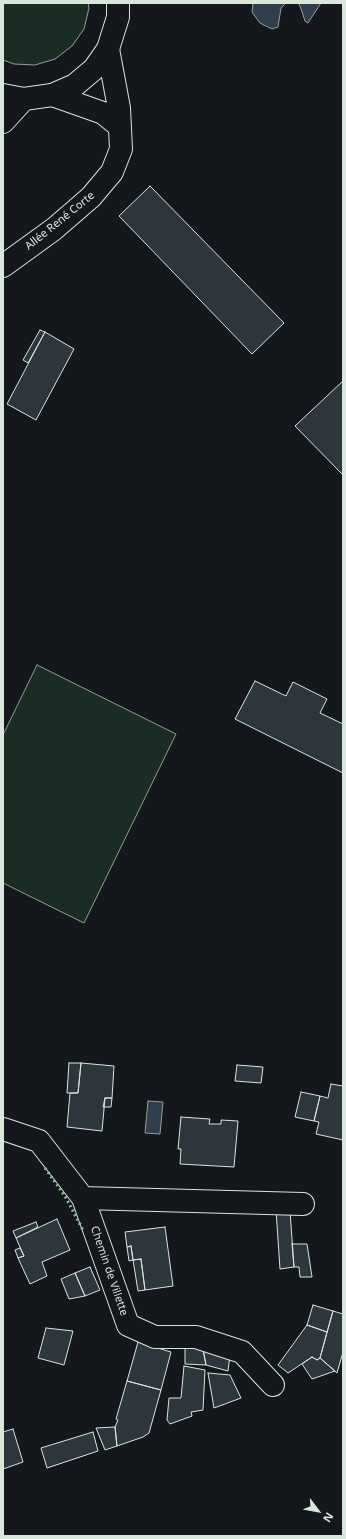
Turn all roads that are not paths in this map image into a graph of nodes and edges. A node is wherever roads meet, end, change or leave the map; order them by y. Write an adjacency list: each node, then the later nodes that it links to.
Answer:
1 (118, 3): 2 (street)
2 (108, 49): 4 (street); 7 (street, Allée René Corte)
3 (3, 95): 5 (street)
4 (52, 95): 5 (street); 7 (street)
5 (24, 99): 6 (street)
6 (3, 122)
7 (119, 126): 8 (street, Allée René Corte)
8 (3, 266)
9 (3, 1129): 10 (street, Chemin de Villette)
10 (83, 1198): 11 (street); 12 (street, Chemin de Villette)
11 (303, 1204)
12 (273, 1385)

